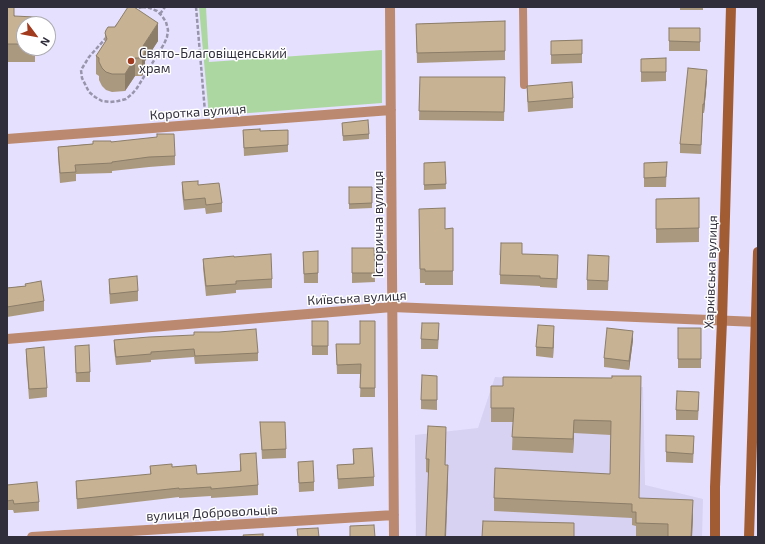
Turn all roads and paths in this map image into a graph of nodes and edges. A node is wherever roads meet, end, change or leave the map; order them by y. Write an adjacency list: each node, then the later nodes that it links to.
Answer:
1 (165, 7): 6 (path)
2 (196, 7): 9 (path)
3 (390, 7): 8 (street, Історична вулиця)
4 (523, 7): 7 (lane)
5 (731, 7): 13 (street, Харківська вулиця)
6 (160, 14): 6 (path)
7 (524, 85)
8 (391, 110): 9 (street, Коротка вулиця); 12 (street, Історична вулиця)
9 (206, 124): 10 (street, Коротка вулиця)
10 (7, 139)
11 (758, 252): 14 (street)
12 (392, 307): 13 (street, Київська вулиця); 15 (street, Київська вулиця); 16 (street, Історична вулиця)
13 (722, 321): 14 (street, Київська вулиця); 19 (street, Харківська вулиця)
14 (757, 322): 20 (street)
15 (7, 339)
16 (394, 515): 17 (street, вулиця Добровольців); 18 (street, Історична вулиця)
17 (32, 537)
18 (394, 537)
19 (715, 537)
20 (749, 537)

